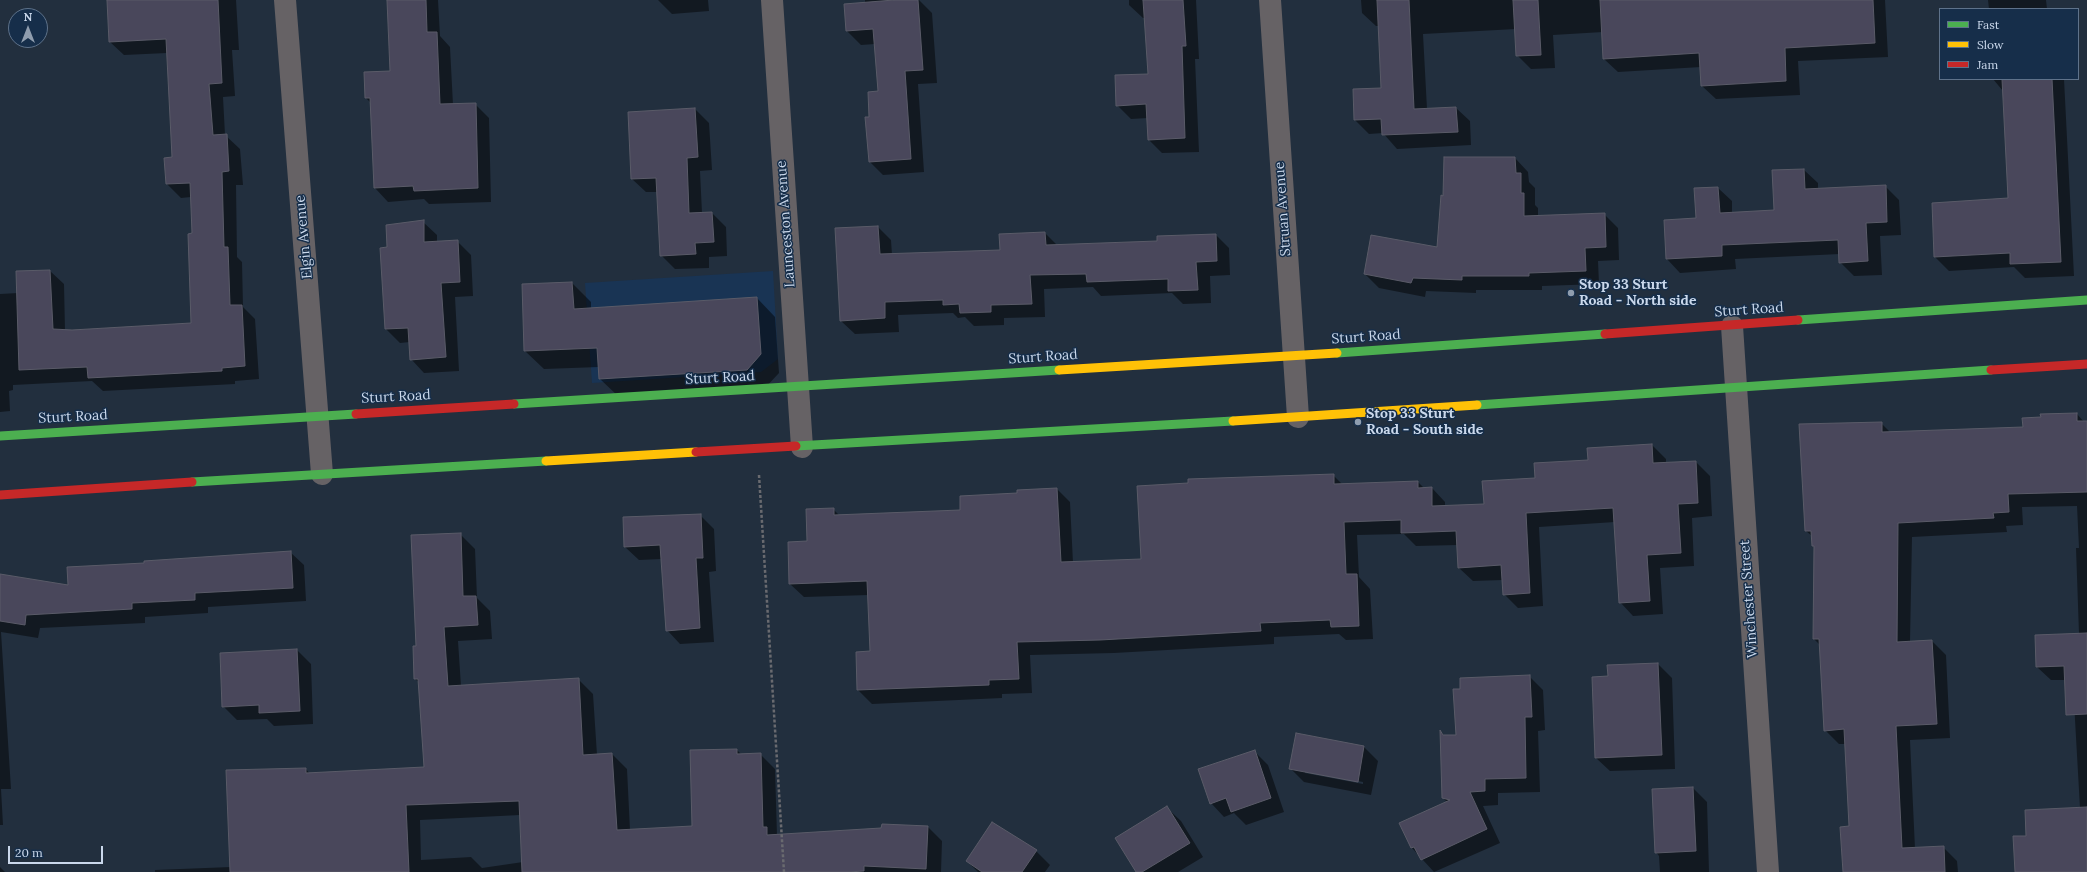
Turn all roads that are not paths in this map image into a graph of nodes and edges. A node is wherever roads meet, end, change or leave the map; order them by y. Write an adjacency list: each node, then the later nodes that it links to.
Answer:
1 (285, 0): 10 (street, Elgin Avenue)
2 (772, 0): 8 (street, Launceston Avenue)
3 (1270, 0): 6 (street, Struan Avenue)
4 (2087, 300): 5 (main road, Sturt Road)
5 (1732, 326): 6 (main road, Sturt Road); 9 (street, Winchester Street)
6 (1294, 356): 8 (main road, Sturt Road); 11 (street, Struan Avenue)
7 (2087, 364): 9 (main road)
8 (797, 387): 10 (main road, Sturt Road); 13 (street, Launceston Avenue)
9 (1735, 387): 11 (main road); 16 (street, Winchester Street)
10 (318, 416): 12 (main road, Sturt Road); 14 (street, Elgin Avenue)
11 (1298, 417): 13 (main road)
12 (0, 436)
13 (802, 447): 14 (main road)
14 (322, 474): 15 (main road)
15 (0, 495)
16 (1768, 872)

